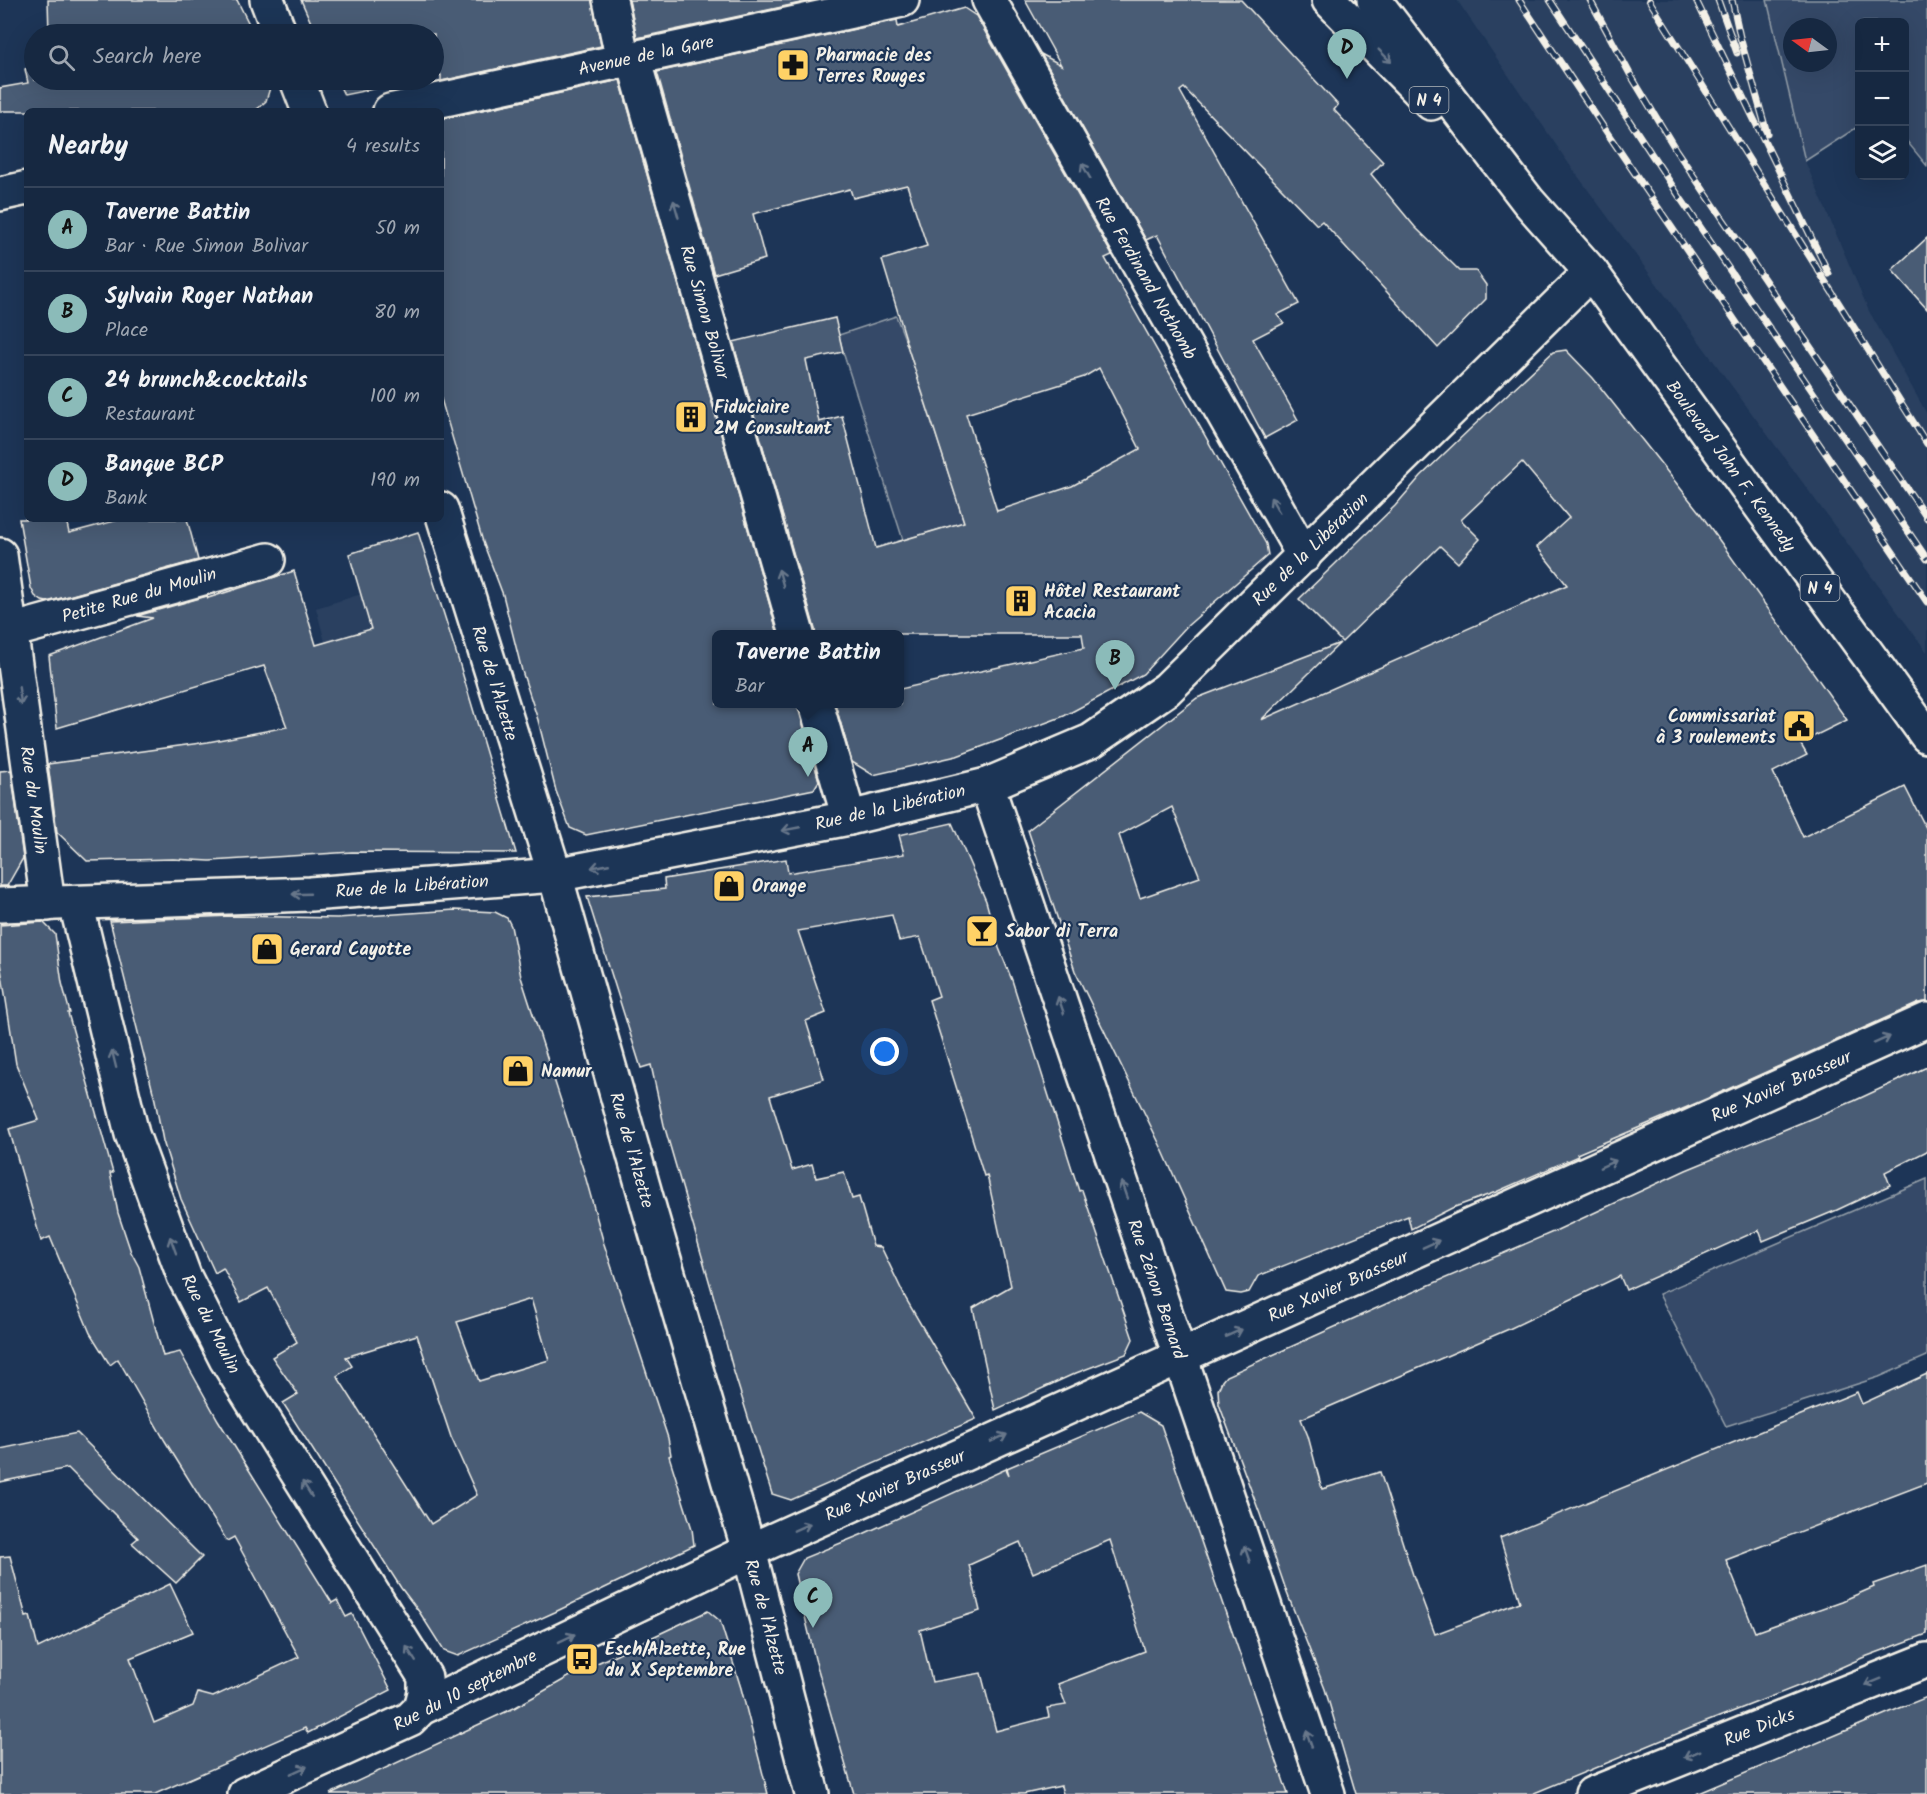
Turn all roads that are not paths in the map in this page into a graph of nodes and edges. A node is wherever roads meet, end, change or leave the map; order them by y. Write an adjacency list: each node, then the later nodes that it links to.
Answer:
1 (267, 0): 7 (street)
2 (610, 0): 8 (street, Rue Simon Bolivar)
3 (902, 0): 8 (street, Avenue de la Gare)
4 (989, 0): 18 (street, Rue Ferdinand Nothomb, one-way to 4)
5 (1329, 0): 14 (street, Boulevard John F. Kennedy / N 4, one-way to 14)
6 (1374, 0): 14 (street, Boulevard John F. Kennedy / N 4)
7 (276, 24)
8 (628, 59): 11 (street, Avenue de la Gare); 20 (street, Rue Simon Bolivar, one-way to 8)
9 (301, 90): 10 (street)
10 (308, 108)
11 (404, 108)
12 (24, 189): 13 (street)
13 (0, 194)
14 (1528, 201): 15 (street, Boulevard John F. Kennedy / N 4)
15 (1591, 272): 18 (street, Rue de la Libération); 23 (street, Boulevard John F. Kennedy / N 4)
16 (444, 519): 26 (street, Rue de l'Alzette)
17 (0, 555): 21 (street, Rue du Moulin)
18 (1304, 556): 24 (street, Rue de la Libération)
19 (268, 560): 21 (street, Petite Rue du Moulin)
20 (796, 630)
21 (11, 631): 27 (street, Rue du Moulin, one-way to 27)
22 (817, 708): 25 (street)
23 (1927, 736)
24 (987, 784): 25 (street, Rue de la Libération); 30 (street, Rue Zénon Bernard, one-way to 24)
25 (849, 818): 26 (street, Rue de la Libération, one-way to 26)
26 (555, 875): 27 (street, Rue de la Libération, one-way to 27); 31 (street, Rue de l'Alzette)
27 (62, 903): 28 (street, Rue de la Libération); 33 (street, Rue du Moulin, one-way to 27)
28 (0, 905)
29 (1927, 1020): 30 (street, Rue Xavier Brasseur, one-way to 29)
30 (1180, 1357): 31 (street, Rue Xavier Brasseur, one-way to 30); 36 (street, Rue Zénon Bernard, one-way to 30)
31 (749, 1551): 33 (street, Rue du 10 septembre, one-way to 31); 35 (street, Rue de l'Alzette)
32 (1927, 1660): 37 (street, Rue Dicks, one-way to 37)
33 (421, 1708): 34 (street, Rue du 10 septembre, one-way to 33)
34 (245, 1794)
35 (812, 1794)
36 (1328, 1794)
37 (1592, 1794)

